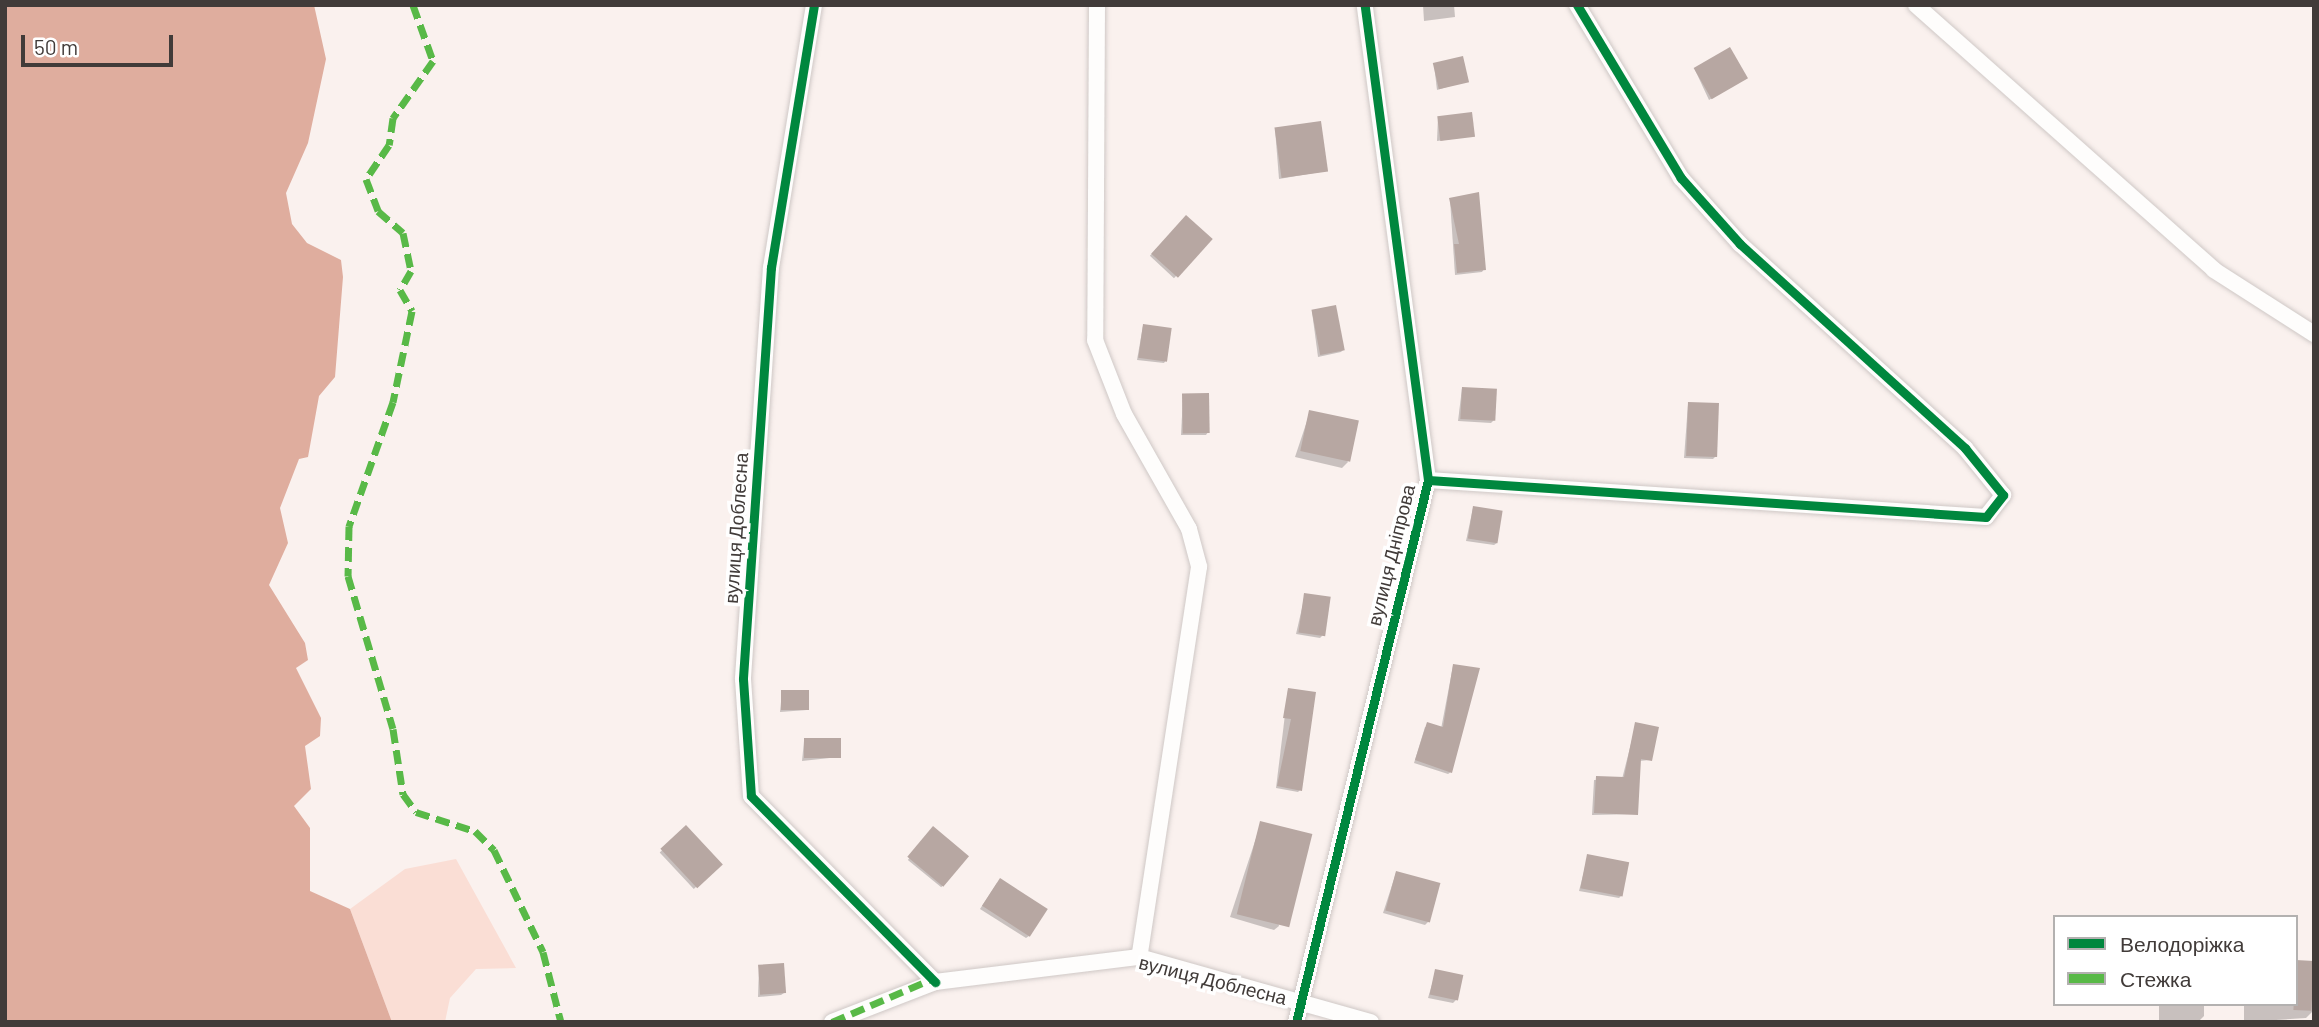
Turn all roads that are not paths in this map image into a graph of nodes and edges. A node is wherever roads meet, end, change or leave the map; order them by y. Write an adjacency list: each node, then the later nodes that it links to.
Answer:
1 (814, 5): 9 (street, вулиця Доблесна)
2 (1097, 5): 8 (street)
3 (1365, 5): 7 (street, вулиця Дніпрова)
4 (1577, 5): 7 (street)
5 (1916, 5): 6 (street)
6 (2314, 334)
7 (1428, 480): 10 (street, вулиця Дніпрова)
8 (1139, 957): 9 (street, вулиця Доблесна); 10 (street, вулиця Доблесна)
9 (934, 982): 11 (street)
10 (1300, 1002): 12 (street, вулиця Дніпрова); 13 (street, вулиця Доблесна)
11 (832, 1022)
12 (1296, 1022)
13 (1371, 1022)

